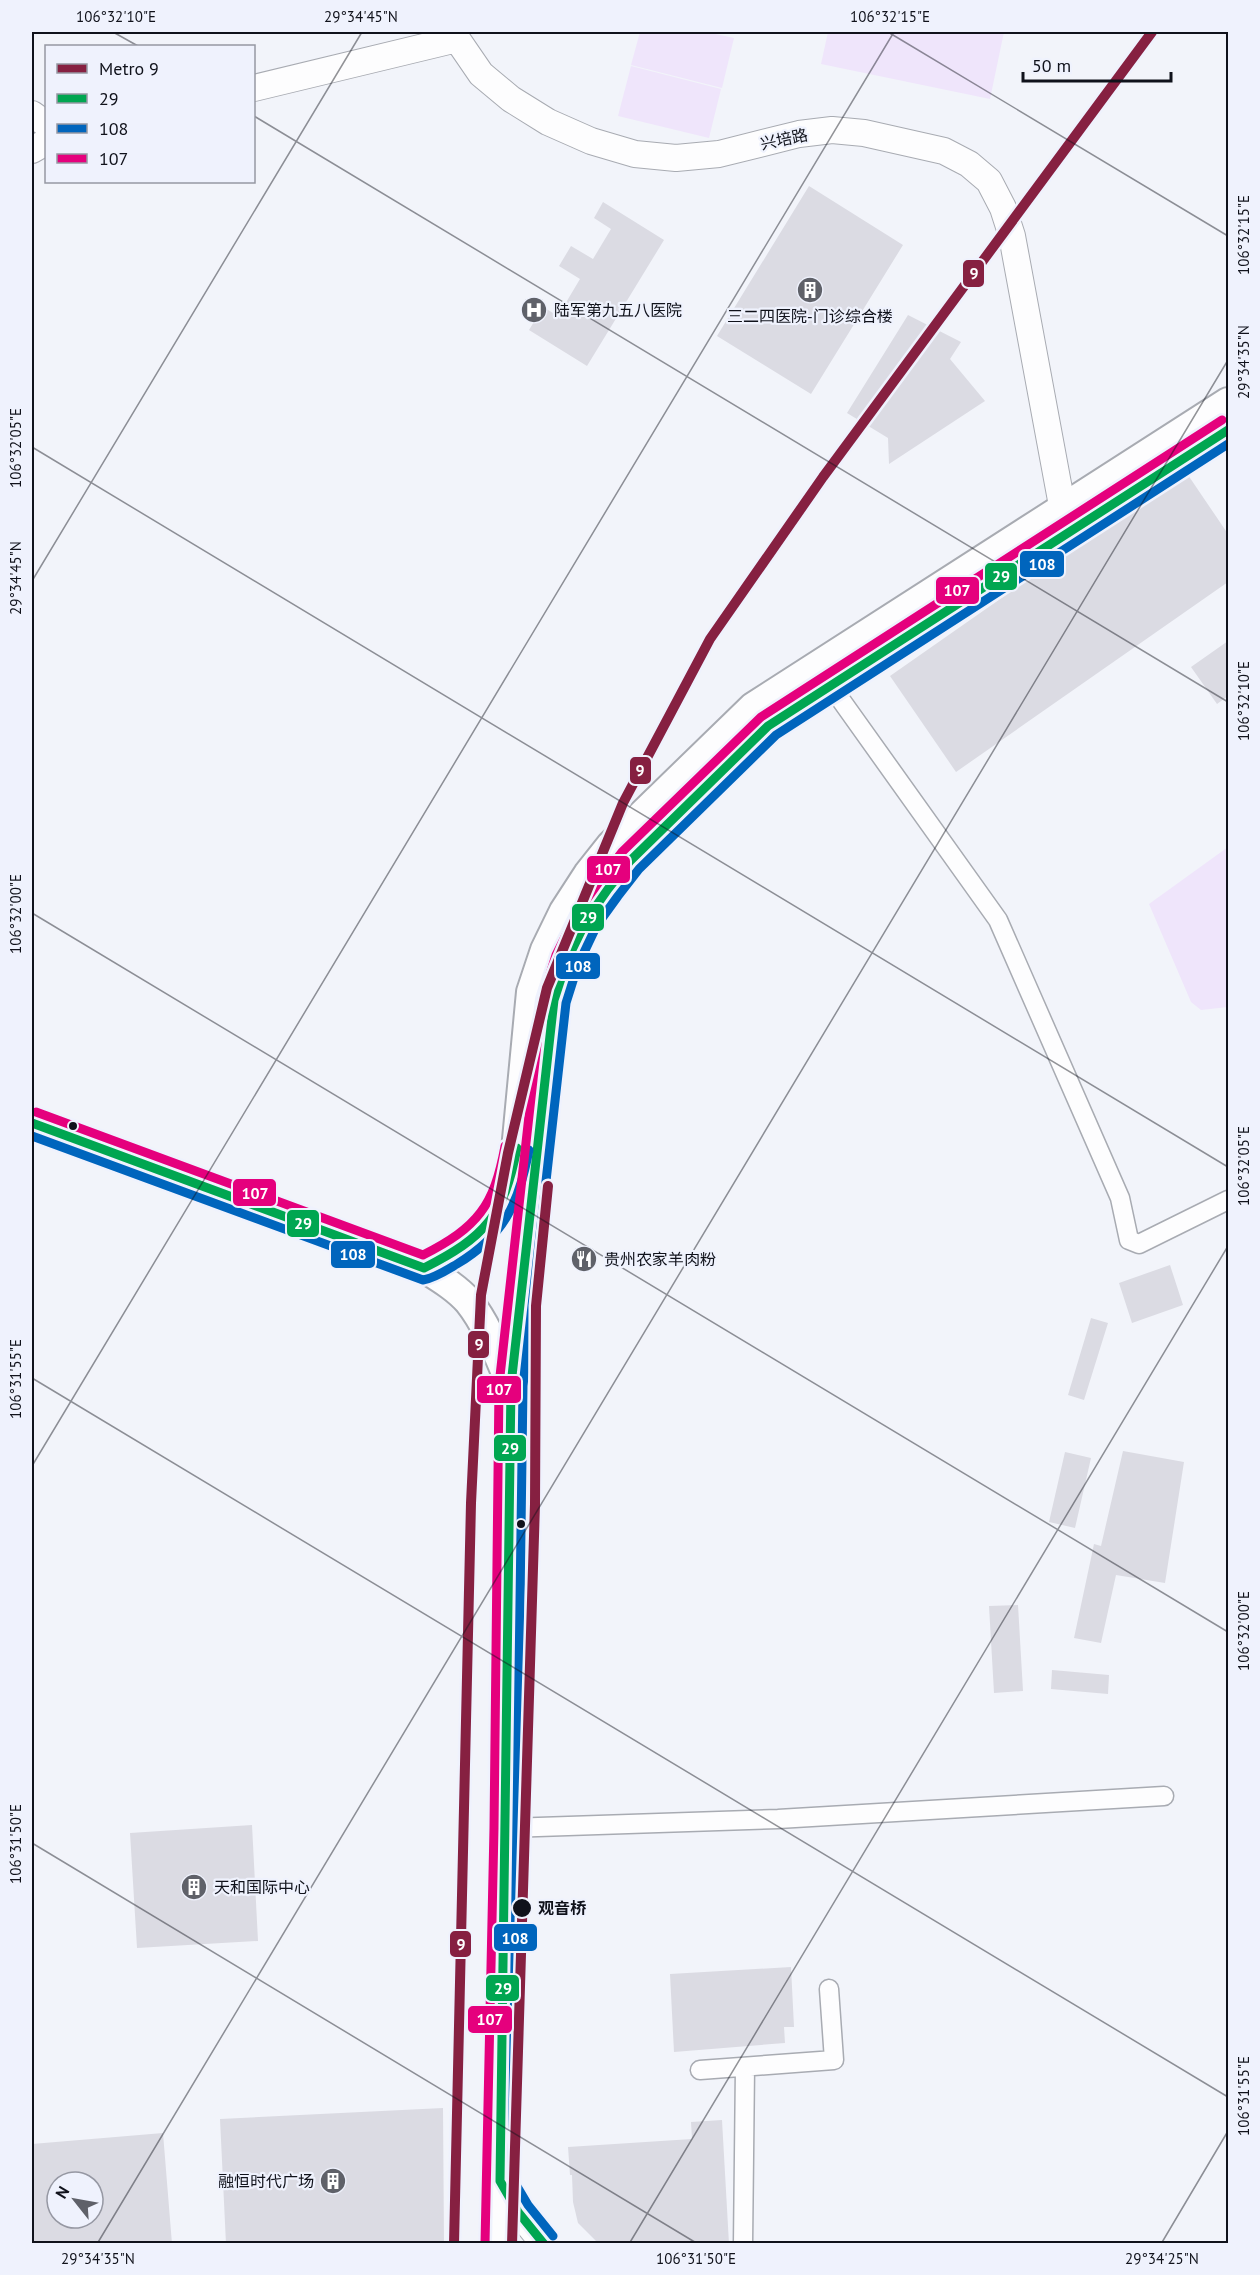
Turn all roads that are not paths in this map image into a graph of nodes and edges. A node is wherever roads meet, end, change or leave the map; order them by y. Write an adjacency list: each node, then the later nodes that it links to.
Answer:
1 (458, 35): 2 (street, 兴培路); 7 (street, 兴培路)
2 (255, 88)
3 (32, 114): 4 (street)
4 (45, 123)
5 (1228, 402): 7 (main road)
6 (1228, 430): 7 (main road)
7 (1065, 520): 8 (main road); 11 (main road)
8 (831, 686): 10 (street); 12 (main road)
9 (32, 1124): 11 (main road)
10 (1228, 1200)
11 (424, 1268): 12 (main road)
12 (511, 1385): 14 (main road)
13 (1164, 1796): 14 (street)
14 (506, 1828): 18 (main road)
15 (830, 1989): 16 (street)
16 (745, 2067): 17 (street); 21 (street)
17 (700, 2070)
18 (500, 2181): 19 (main road); 20 (street)
19 (497, 2244)
20 (544, 2244)
21 (743, 2244)

